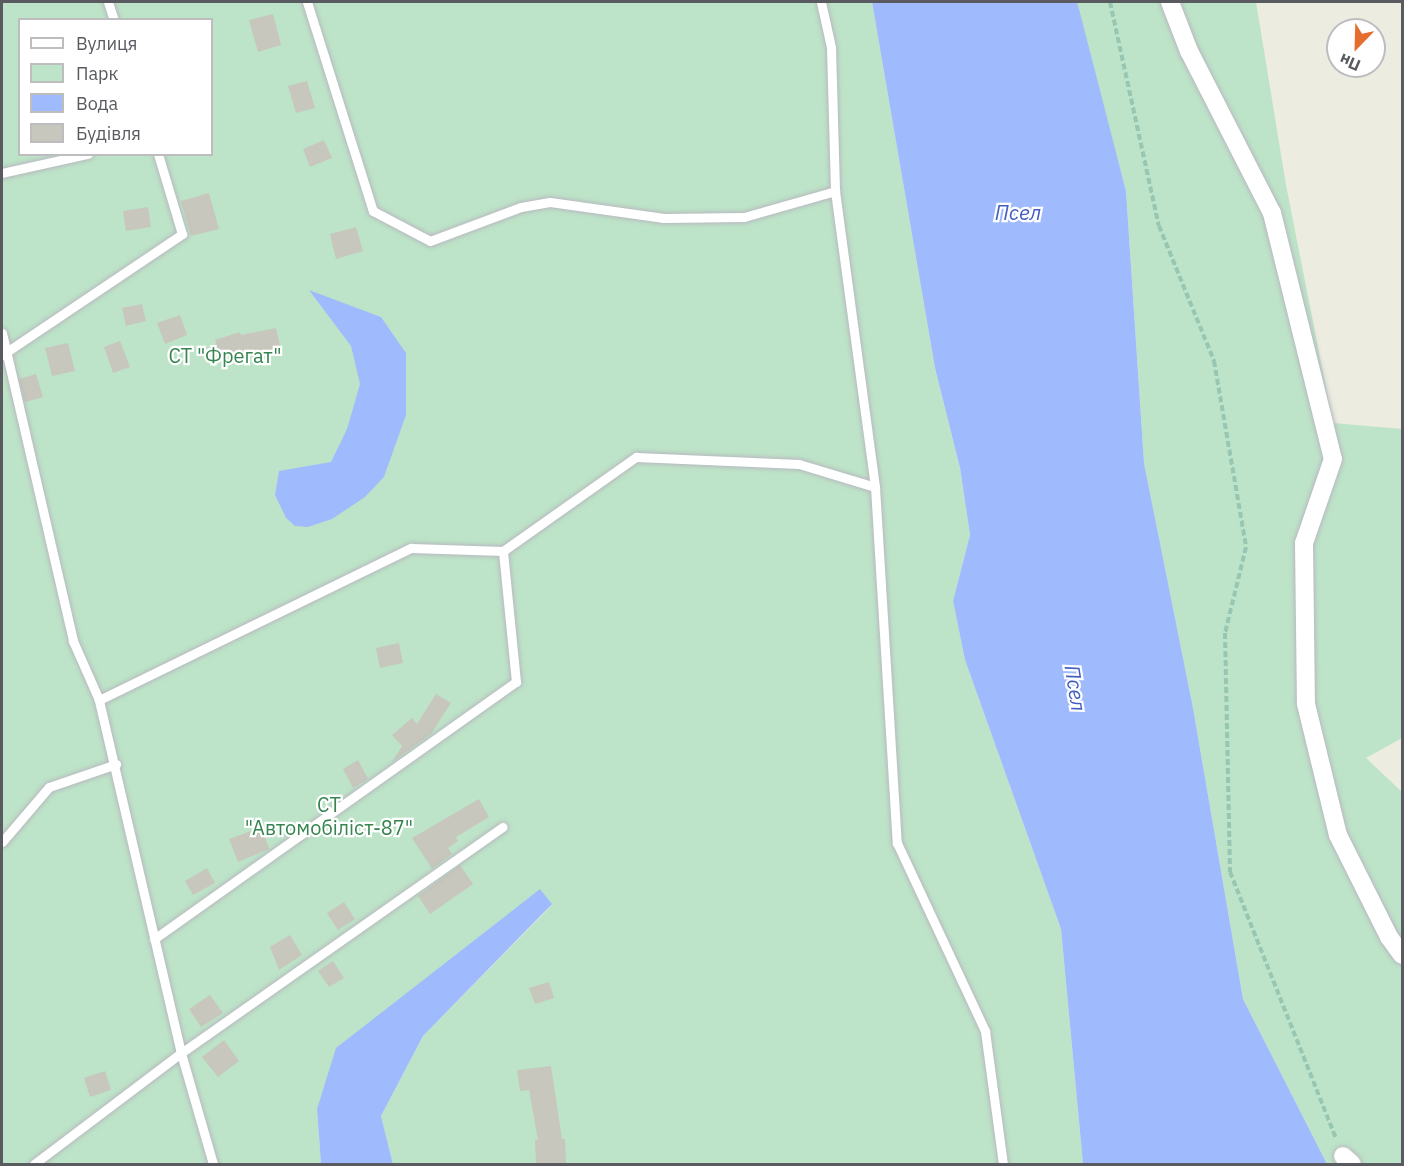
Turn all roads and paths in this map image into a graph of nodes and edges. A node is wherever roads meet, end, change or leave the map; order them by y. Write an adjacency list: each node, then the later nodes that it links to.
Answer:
1 (108, 2): 6 (lane)
2 (307, 2): 10 (lane)
3 (821, 2): 10 (lane)
4 (1110, 2): 22 (path)
5 (1170, 2): 20 (street)
6 (113, 18)
7 (79, 156): 9 (lane)
8 (159, 156): 12 (lane)
9 (2, 173)
10 (835, 191): 13 (lane)
11 (2, 333): 12 (lane)
12 (4, 353): 15 (lane)
13 (875, 487): 14 (lane); 25 (lane)
14 (503, 551): 15 (lane); 19 (lane)
15 (99, 700): 16 (lane)
16 (116, 764): 18 (lane); 19 (lane)
17 (503, 827): 21 (lane)
18 (2, 842)
19 (154, 939): 21 (lane)
20 (1402, 955)
21 (181, 1053): 23 (lane); 24 (lane)
22 (1347, 1160)
23 (34, 1164)
24 (213, 1164)
25 (1003, 1164)

